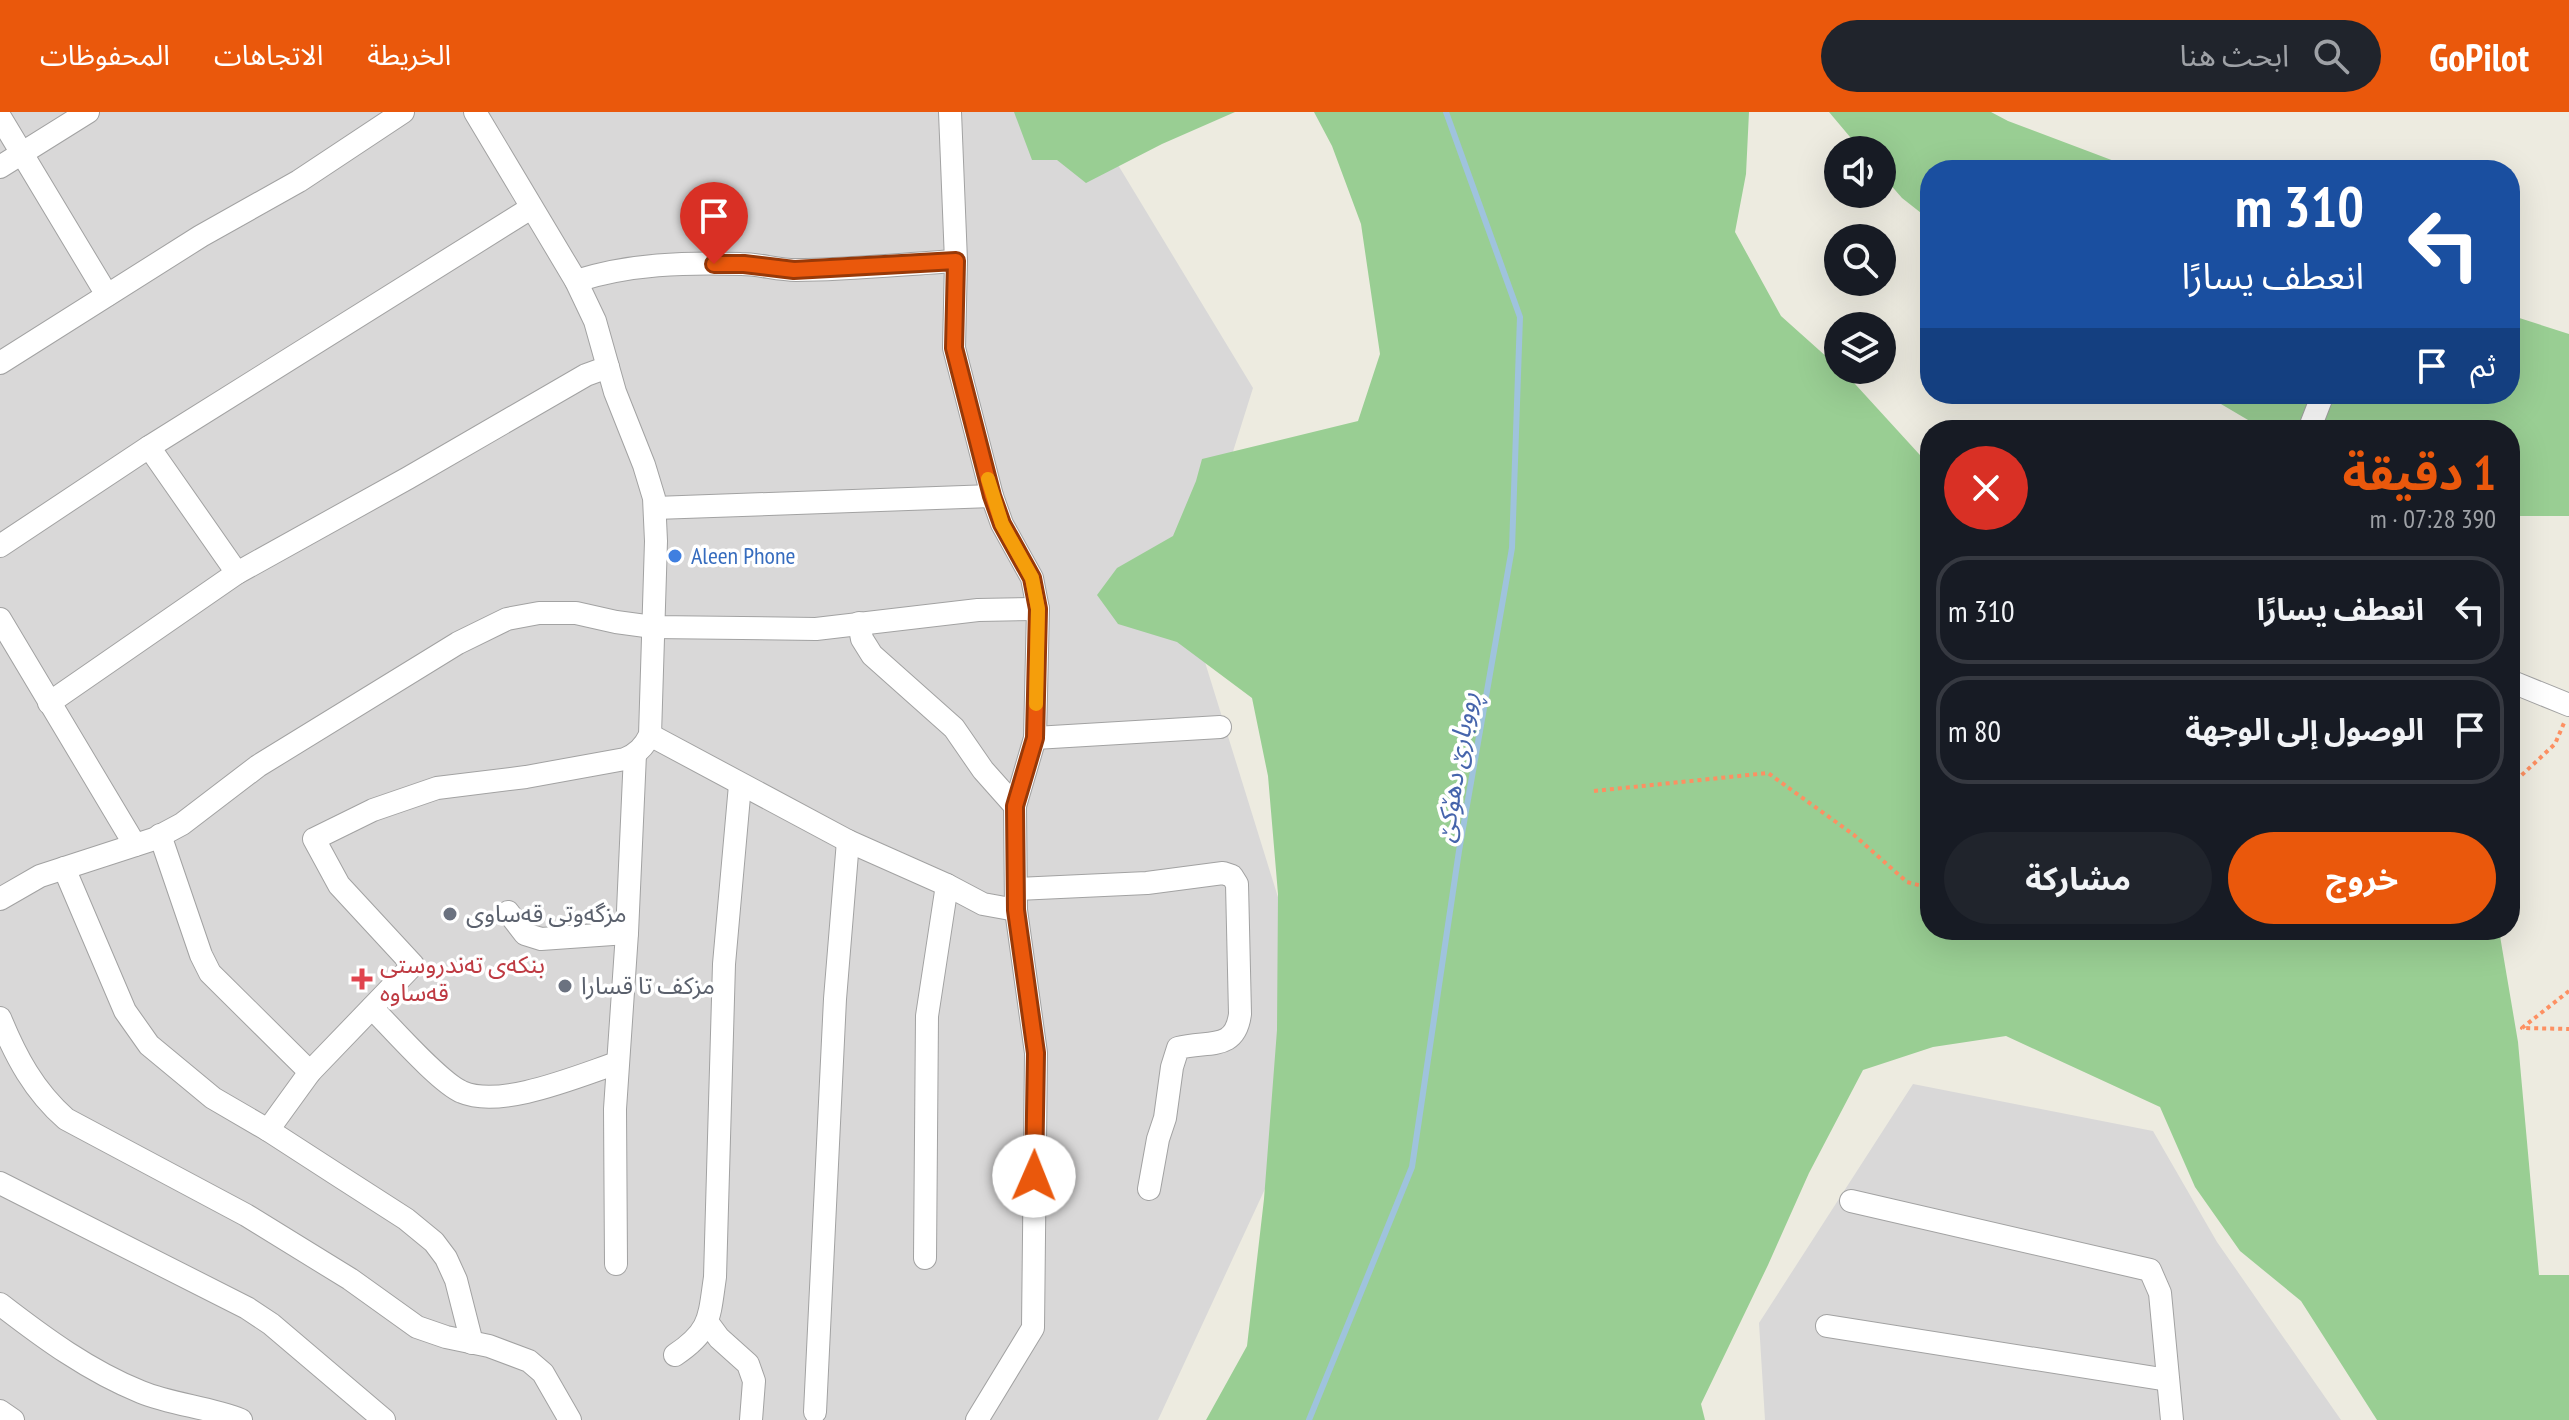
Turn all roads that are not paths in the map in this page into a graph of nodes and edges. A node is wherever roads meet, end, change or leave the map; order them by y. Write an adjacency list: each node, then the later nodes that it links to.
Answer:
1 (88, 112): 6 (street)
2 (403, 112): 11 (street)
3 (475, 112): 8 (street)
4 (950, 112): 9 (street)
5 (0, 117): 6 (street)
6 (23, 153): 7 (street); 11 (street)
7 (0, 167)
8 (531, 208): 10 (street); 14 (street)
9 (956, 261): 10 (street); 15 (street)
10 (576, 281): 13 (street)
11 (107, 295): 12 (street)
12 (0, 363)
13 (608, 367): 16 (street); 18 (street)
14 (149, 447): 17 (street); 18 (street)
15 (992, 496): 16 (street); 19 (street)
16 (655, 508): 22 (street)
17 (0, 546)
18 (237, 573): 24 (street)
19 (1038, 609): 21 (street); 28 (street)
20 (0, 619): 24 (street)
21 (859, 623): 22 (street); 31 (street)
22 (653, 627): 27 (street); 32 (street)
23 (2520, 685): 25 (street)
24 (49, 703): 34 (street)
25 (2569, 705)
26 (1220, 727): 28 (street)
27 (650, 735): 29 (street); 30 (street)
28 (1035, 738): 31 (street)
29 (635, 754): 40 (street); 41 (street)
30 (740, 785): 33 (street); 52 (street)
31 (1015, 806): 38 (street)
32 (160, 835): 34 (street); 44 (street)
33 (848, 841): 36 (street); 58 (street)
34 (135, 845): 35 (street)
35 (64, 868): 37 (street); 45 (street)
36 (947, 885): 38 (street); 49 (street)
37 (0, 899)
38 (1017, 900): 47 (street); 64 (street)
39 (508, 912): 40 (street)
40 (627, 933): 43 (street)
41 (372, 1008): 43 (street); 44 (street)
42 (0, 1018): 54 (street)
43 (617, 1063): 50 (street)
44 (310, 1072): 45 (street)
45 (268, 1130): 54 (street)
46 (0, 1183): 61 (street)
47 (1149, 1189)
48 (1851, 1201): 56 (street)
49 (925, 1258)
50 (616, 1264)
51 (0, 1304): 60 (street)
52 (708, 1323): 55 (street); 63 (street)
53 (1827, 1326): 56 (street)
54 (472, 1343): 62 (street)
55 (675, 1355)
56 (2168, 1380): 65 (street)
57 (0, 1411): 59 (street)
58 (815, 1412)
59 (13, 1420)
60 (241, 1420)
61 (384, 1420)
62 (570, 1420)
63 (751, 1420)
64 (977, 1420)
65 (2172, 1420)

